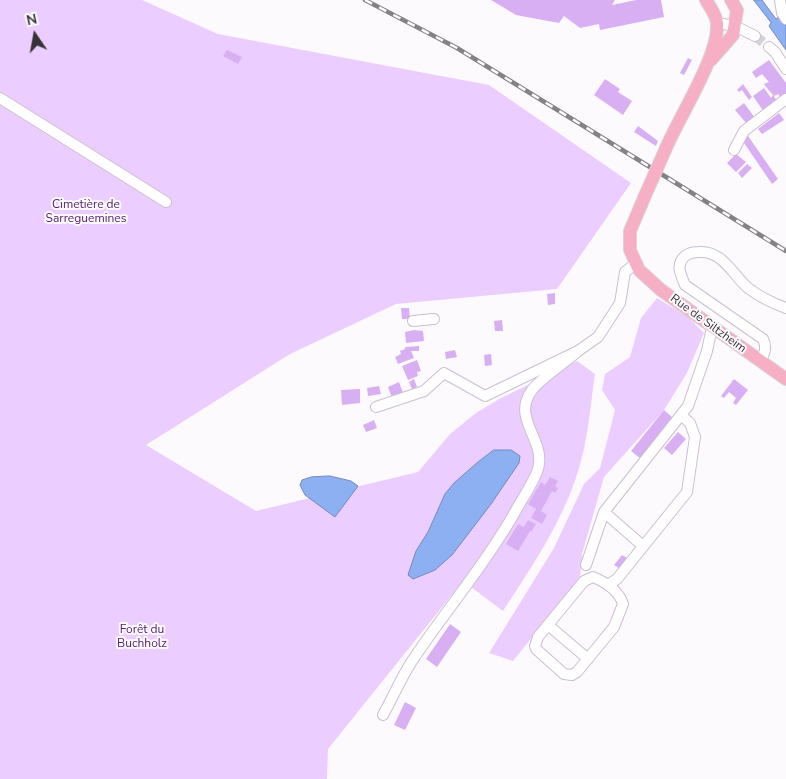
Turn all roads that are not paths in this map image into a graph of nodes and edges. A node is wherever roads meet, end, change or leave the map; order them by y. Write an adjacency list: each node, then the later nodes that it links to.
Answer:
1 (706, 0): 6 (main road)
2 (731, 0): 5 (main road)
3 (780, 0): 4 (street)
4 (786, 19)
5 (736, 20): 6 (street); 8 (main road)
6 (717, 22): 8 (main road)
7 (769, 46): 9 (street)
8 (708, 64): 14 (main road, bridge)
9 (786, 69)
10 (0, 98): 13 (street)
11 (786, 99): 12 (street)
12 (734, 150)
13 (166, 202)
14 (635, 264): 18 (main road, Rue de Siltzheim); 19 (street)
15 (786, 308): 20 (street)
16 (434, 319): 17 (street)
17 (413, 321)
18 (712, 326): 20 (main road, Rue de Siltzheim); 23 (street)
19 (578, 351): 22 (street); 30 (street)
20 (760, 361): 21 (main road, Rue de Siltzheim)
21 (786, 379)
22 (376, 407)
23 (681, 415): 24 (street); 25 (street)
24 (604, 512): 25 (street); 26 (street)
25 (643, 546): 27 (street)
26 (586, 565)
27 (608, 585): 28 (street); 29 (street)
28 (548, 625): 29 (street); 29 (street)
29 (588, 659)
30 (383, 715)

